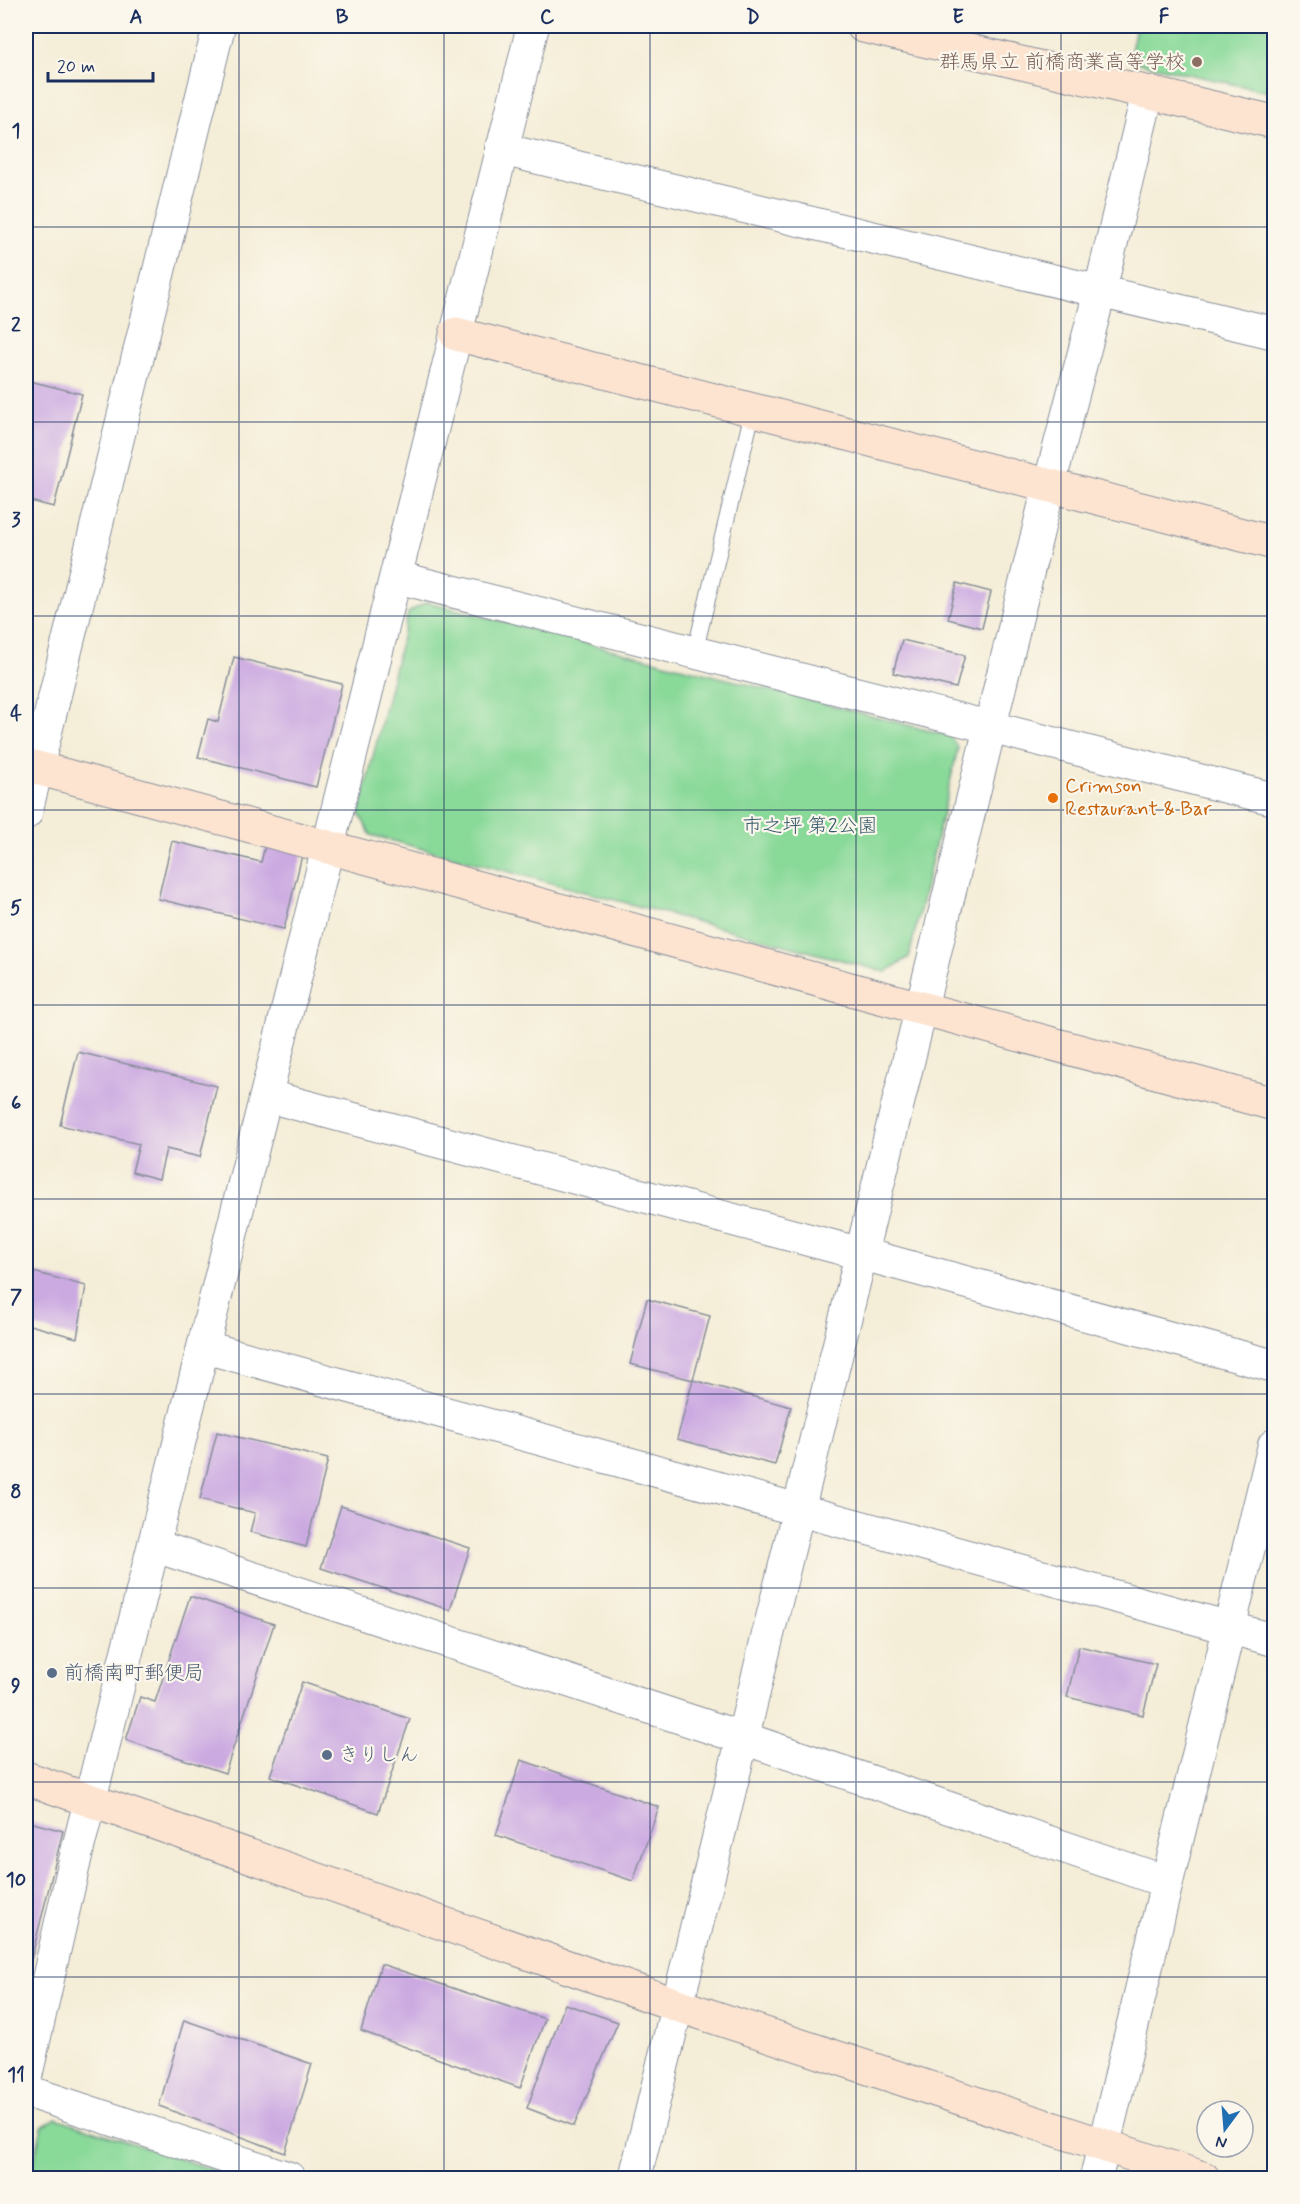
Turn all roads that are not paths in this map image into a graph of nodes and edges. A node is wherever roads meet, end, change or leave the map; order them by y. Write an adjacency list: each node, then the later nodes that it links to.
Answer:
1 (219, 26): 16 (street)
2 (533, 26): 6 (street)
3 (863, 26): 4 (street)
4 (1148, 92): 5 (street); 7 (street)
5 (1275, 122)
6 (501, 149): 7 (street); 9 (street)
7 (1100, 291): 8 (street); 11 (street)
8 (1275, 333)
9 (456, 334): 10 (street); 13 (street)
10 (753, 410): 11 (street); 14 (lane)
11 (1048, 486): 12 (street); 15 (street)
12 (1275, 543)
13 (396, 577): 14 (street); 19 (street)
14 (695, 651): 15 (street)
15 (990, 727): 17 (street); 20 (street)
16 (31, 766): 18 (street); 19 (street)
17 (1275, 799)
18 (26, 813)
19 (330, 846): 20 (street); 21 (street)
20 (921, 1008): 22 (street); 23 (street)
21 (267, 1096): 23 (street); 24 (street)
22 (1275, 1104)
23 (862, 1254): 25 (street); 27 (street)
24 (204, 1347): 27 (street); 28 (street)
25 (1275, 1366)
26 (1275, 1446): 29 (street)
27 (800, 1510): 29 (street); 31 (street)
28 (155, 1545): 31 (street); 33 (street)
29 (1229, 1628): 30 (street); 34 (street)
30 (1275, 1640)
31 (743, 1738): 34 (street); 35 (street)
32 (26, 1778): 33 (street)
33 (90, 1801): 35 (street); 36 (street)
34 (1167, 1882): 38 (street)
35 (677, 2005): 38 (street); 40 (street)
36 (26, 2076)
37 (26, 2091): 39 (street)
38 (1105, 2146): 41 (street); 42 (street)
39 (289, 2178)
40 (635, 2178)
41 (1096, 2178)
42 (1203, 2178)

